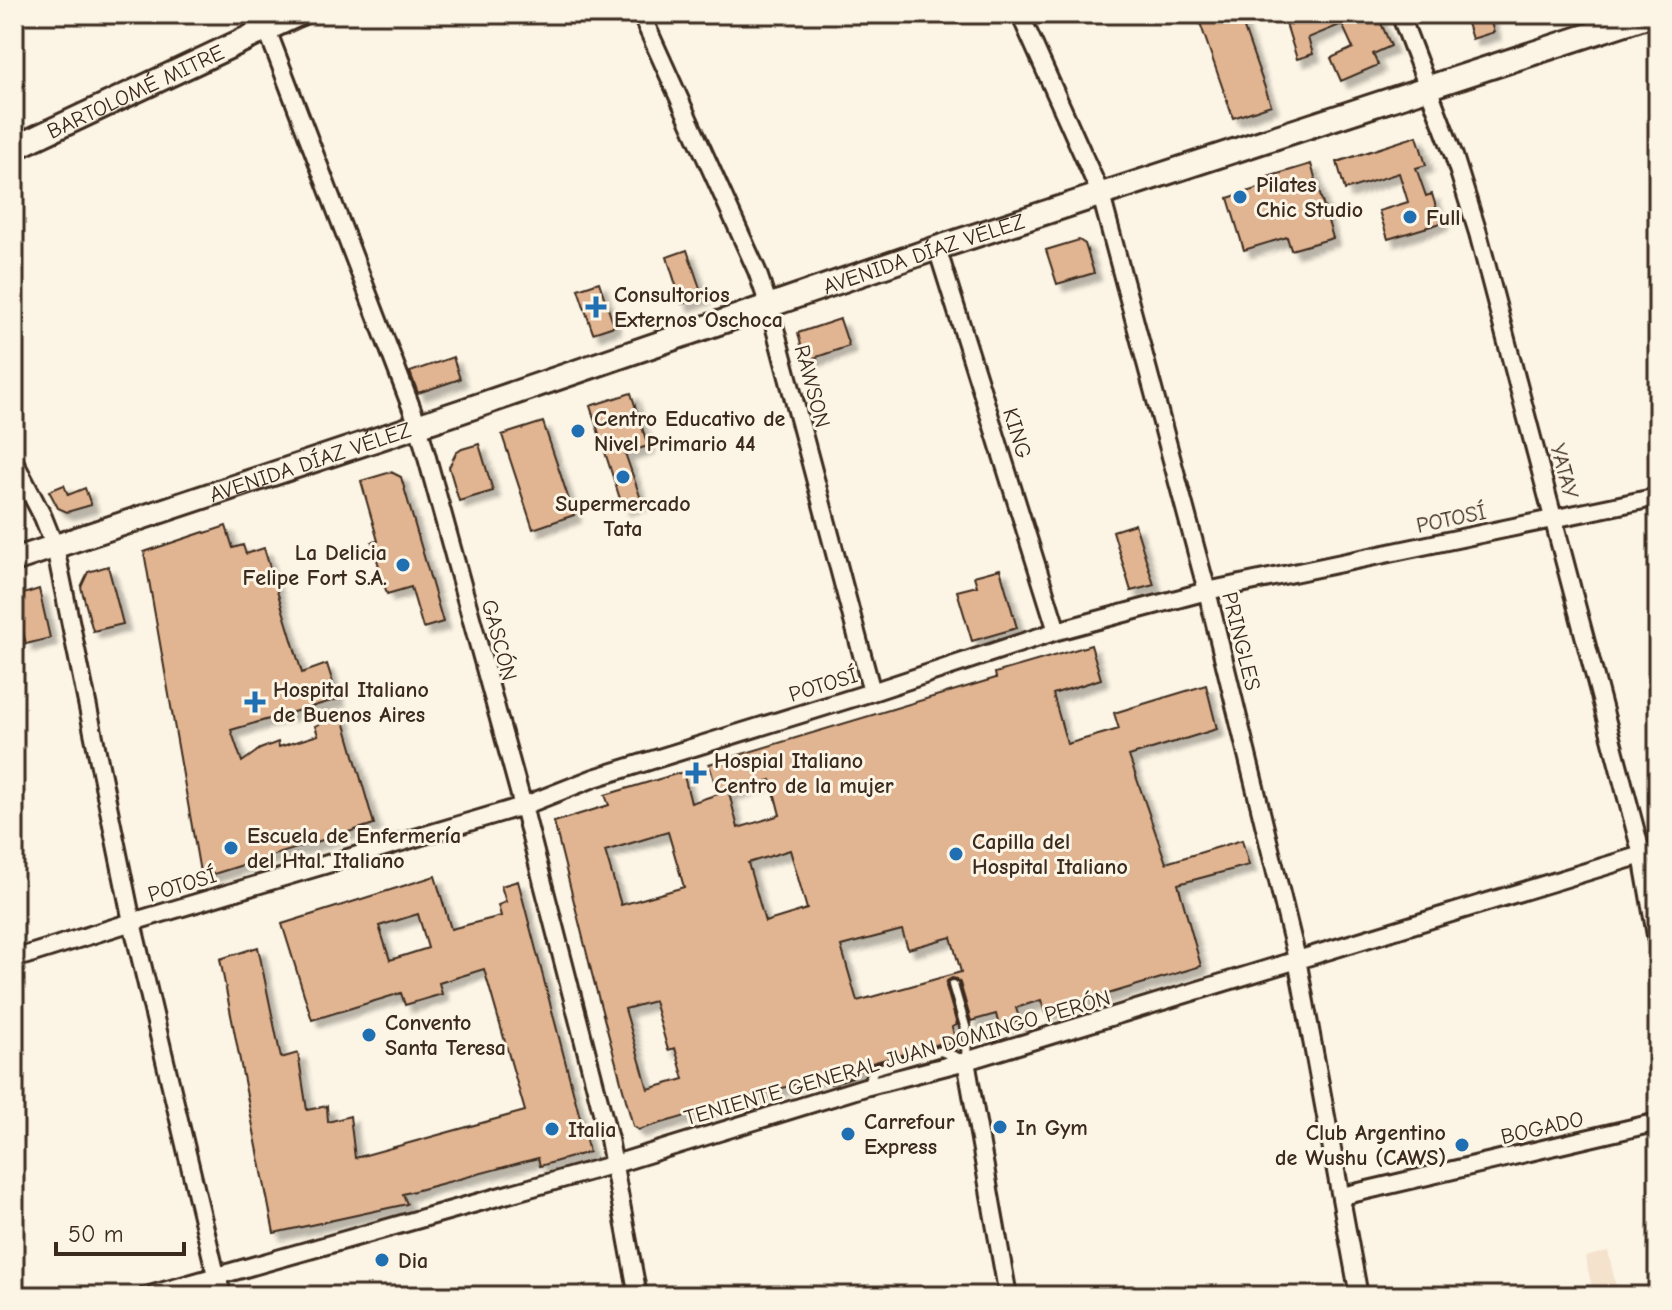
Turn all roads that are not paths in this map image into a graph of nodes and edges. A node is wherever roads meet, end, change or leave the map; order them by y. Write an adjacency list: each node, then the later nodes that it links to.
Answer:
1 (299, 14): 6 (main road, BARTOLOMÉ MITRE)
2 (641, 14): 11 (street, RAWSON)
3 (1020, 14): 9 (street, PRINGLES)
4 (1400, 14): 7 (street, YATAY)
5 (1653, 14): 7 (main road, AVENIDA DÍAZ VÉLEZ)
6 (264, 22): 8 (main road, BARTOLOMÉ MITRE); 12 (street, GASCÓN)
7 (1430, 88): 9 (main road, AVENIDA DÍAZ VÉLEZ); 15 (street, YATAY)
8 (14, 148)
9 (1101, 195): 10 (main road, AVENIDA DÍAZ VÉLEZ); 18 (street, PRINGLES)
10 (937, 248): 11 (main road, AVENIDA DÍAZ VÉLEZ); 19 (street, KING)
11 (769, 306): 12 (main road, AVENIDA DÍAZ VÉLEZ); 20 (street, RAWSON)
12 (418, 425): 16 (main road, AVENIDA DÍAZ VÉLEZ); 21 (street, GASCÓN)
13 (14, 461): 16 (street)
14 (1658, 497): 15 (street, POTOSÍ)
15 (1555, 519): 18 (street, POTOSÍ); 22 (street, YATAY)
16 (55, 547): 17 (main road, AVENIDA DÍAZ VÉLEZ); 23 (street)
17 (14, 560)
18 (1207, 591): 19 (street, POTOSÍ); 26 (street, PRINGLES)
19 (1057, 631): 20 (street, POTOSÍ)
20 (872, 692): 21 (street, POTOSÍ)
21 (523, 806): 23 (street, POTOSÍ); 30 (street, GASCÓN)
22 (1650, 853): 24 (street, YATAY); 26 (street, TENIENTE GENERAL JUAN DOMINGO PERÓN)
23 (132, 922): 25 (street, POTOSÍ); 32 (street)
24 (1658, 947)
25 (14, 959)
26 (1297, 959): 28 (street, TENIENTE GENERAL JUAN DOMINGO PERÓN); 31 (street, PRINGLES)
27 (953, 985): 28 (lane)
28 (966, 1061): 30 (street, TENIENTE GENERAL JUAN DOMINGO PERÓN); 36 (street)
29 (1658, 1122): 31 (street, BOGADO)
30 (615, 1164): 32 (street, TENIENTE GENERAL JUAN DOMINGO PERÓN); 35 (street, GASCÓN)
31 (1342, 1196): 37 (street, PRINGLES)
32 (216, 1275): 33 (street, TENIENTE GENERAL JUAN DOMINGO PERÓN); 34 (street)
33 (146, 1296)
34 (223, 1296)
35 (638, 1296)
36 (1008, 1296)
37 (1359, 1296)

